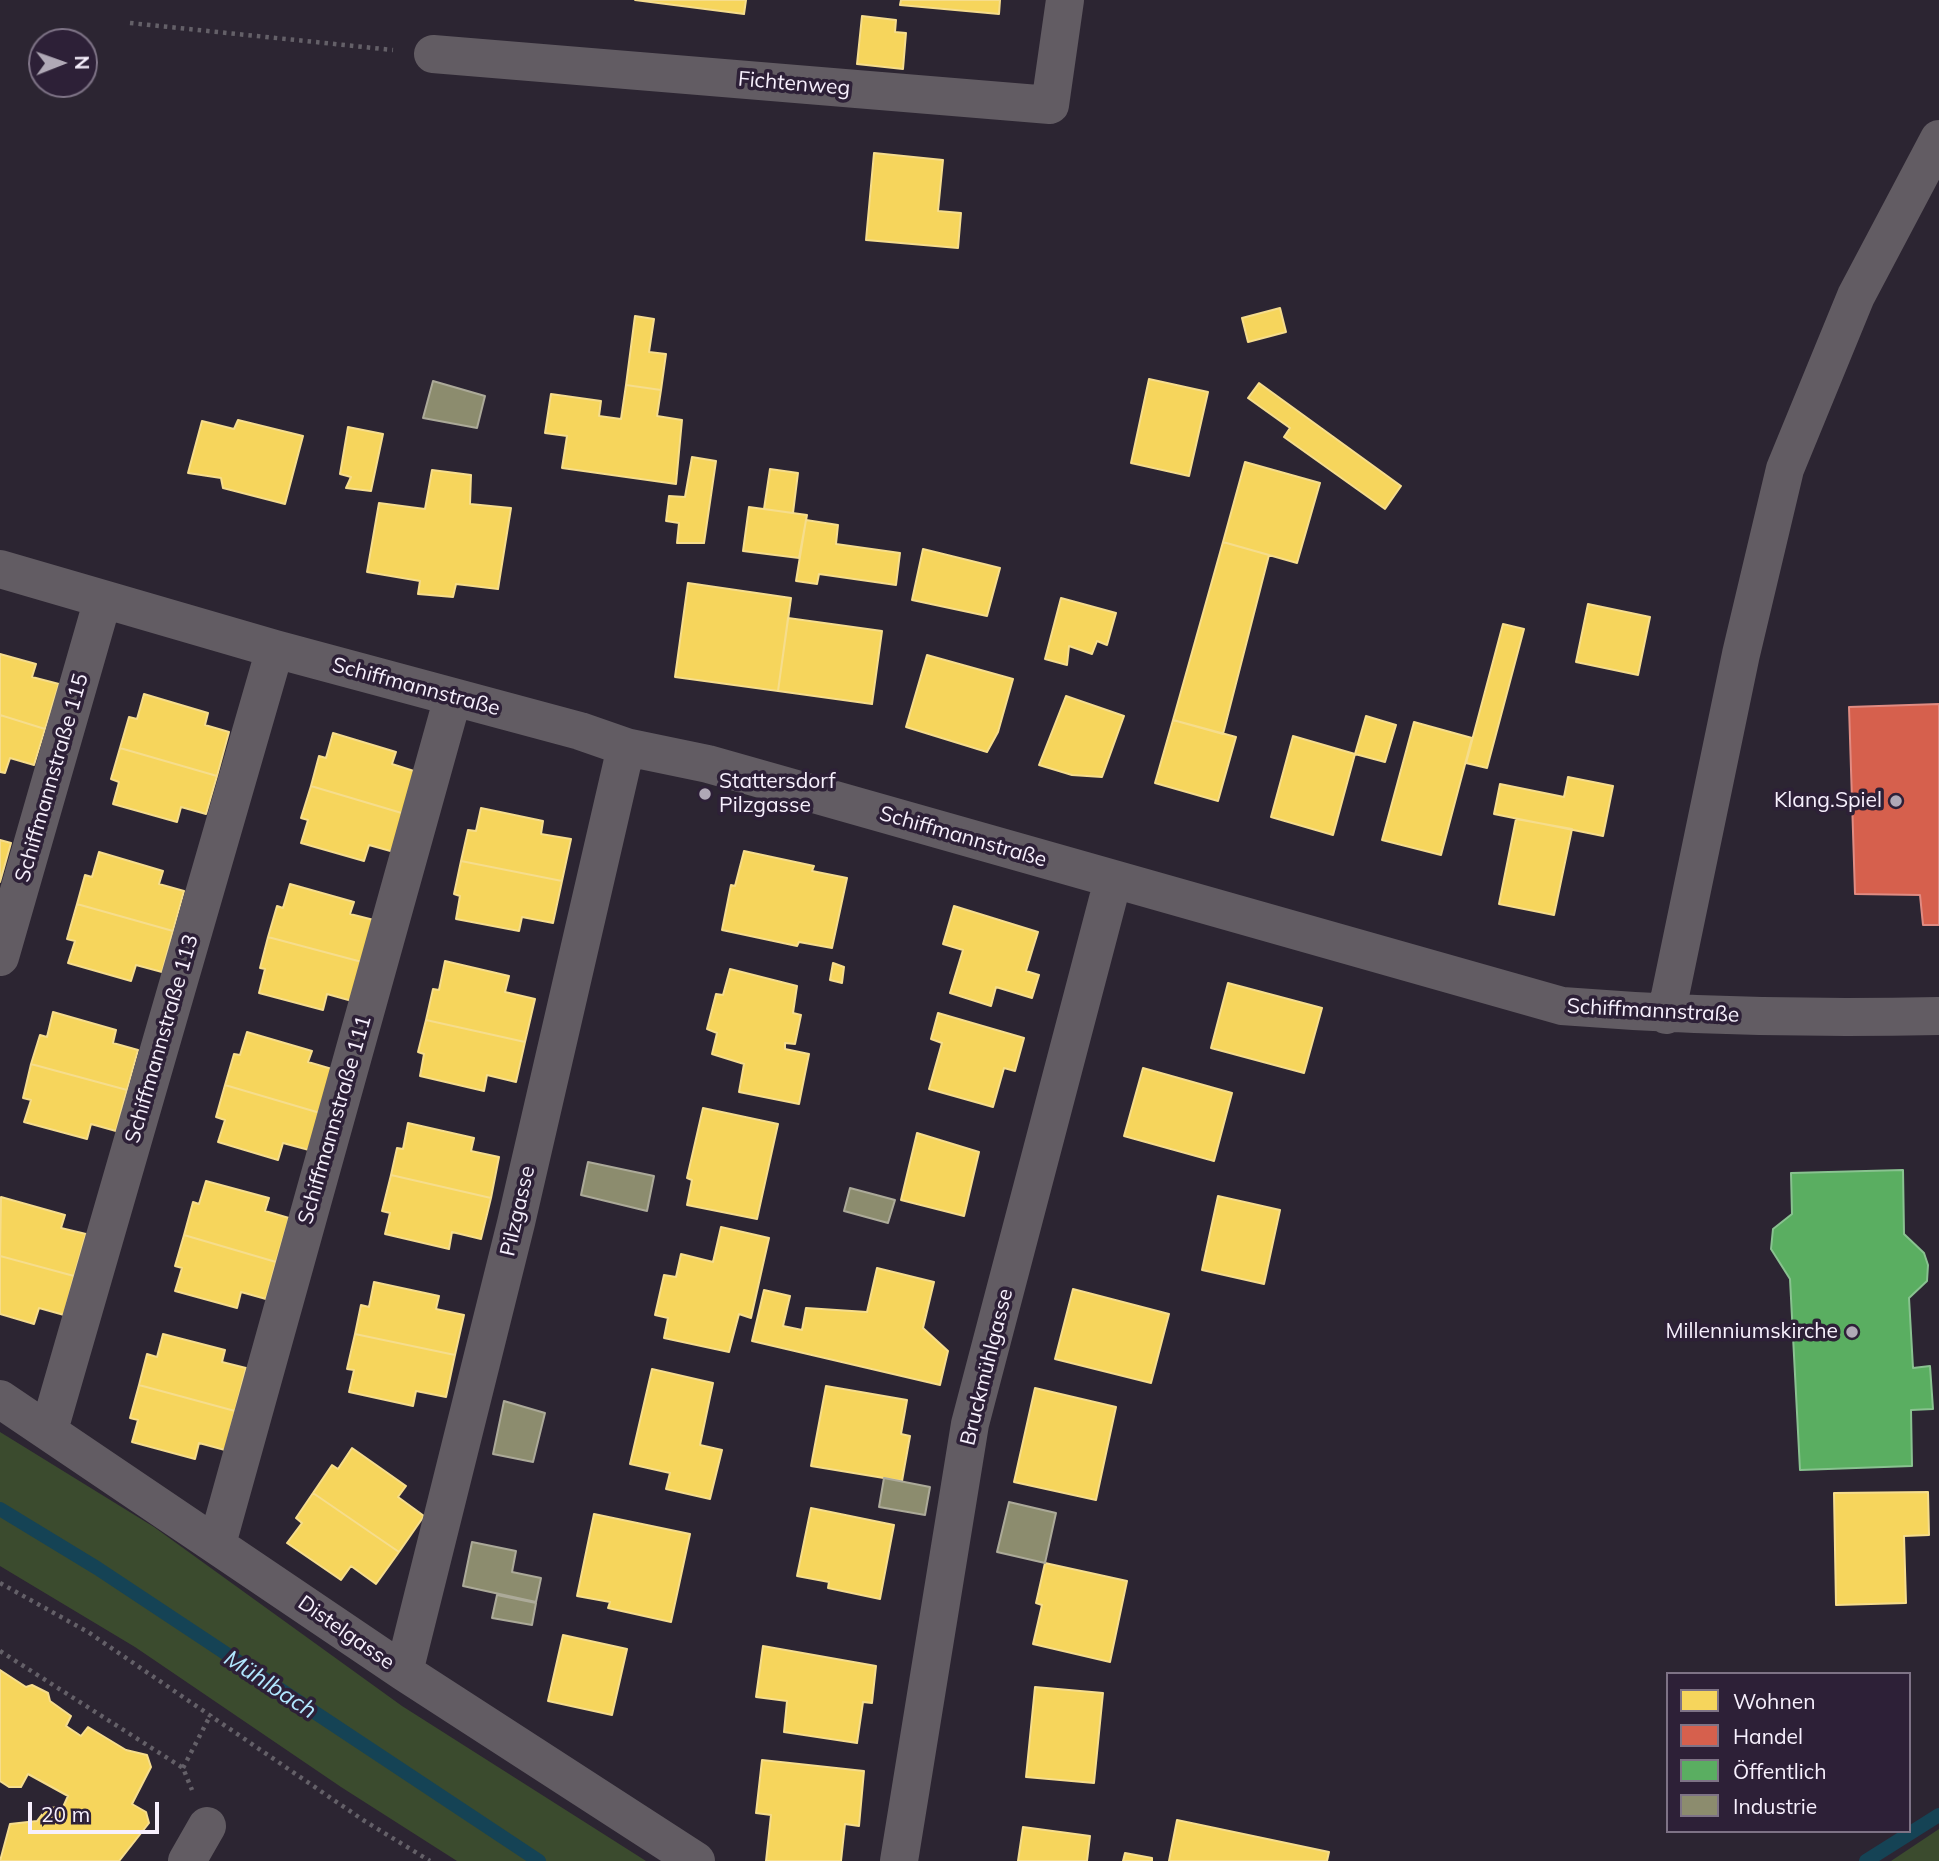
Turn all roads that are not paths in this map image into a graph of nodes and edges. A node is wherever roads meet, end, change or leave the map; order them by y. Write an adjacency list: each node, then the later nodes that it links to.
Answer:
1 (1065, 0): 2 (street, Fichtenweg)
2 (433, 54)
3 (1939, 139): 11 (street)
4 (0, 569): 5 (street, Schiffmannstraße)
5 (103, 599): 6 (street, Schiffmannstraße); 10 (street, Schiffmannstraße 115)
6 (275, 649): 7 (street, Schiffmannstraße); 14 (street, Schiffmannstraße 113)
7 (453, 697): 8 (street, Schiffmannstraße); 15 (street, Schiffmannstraße 111)
8 (626, 747): 9 (street, Schiffmannstraße); 16 (street, Pilzgasse)
9 (1113, 880): 11 (street, Schiffmannstraße); 20 (street, Bruckmühlgasse)
10 (0, 957)
11 (1666, 1015): 12 (street, Schiffmannstraße)
12 (1939, 1016)
13 (0, 1399): 14 (street, Distelgasse)
14 (49, 1430): 15 (street, Distelgasse)
15 (217, 1544): 16 (street, Distelgasse)
16 (404, 1672): 19 (street, Distelgasse)
17 (207, 1826): 18 (street)
18 (187, 1861)
19 (696, 1861)
20 (899, 1861)

